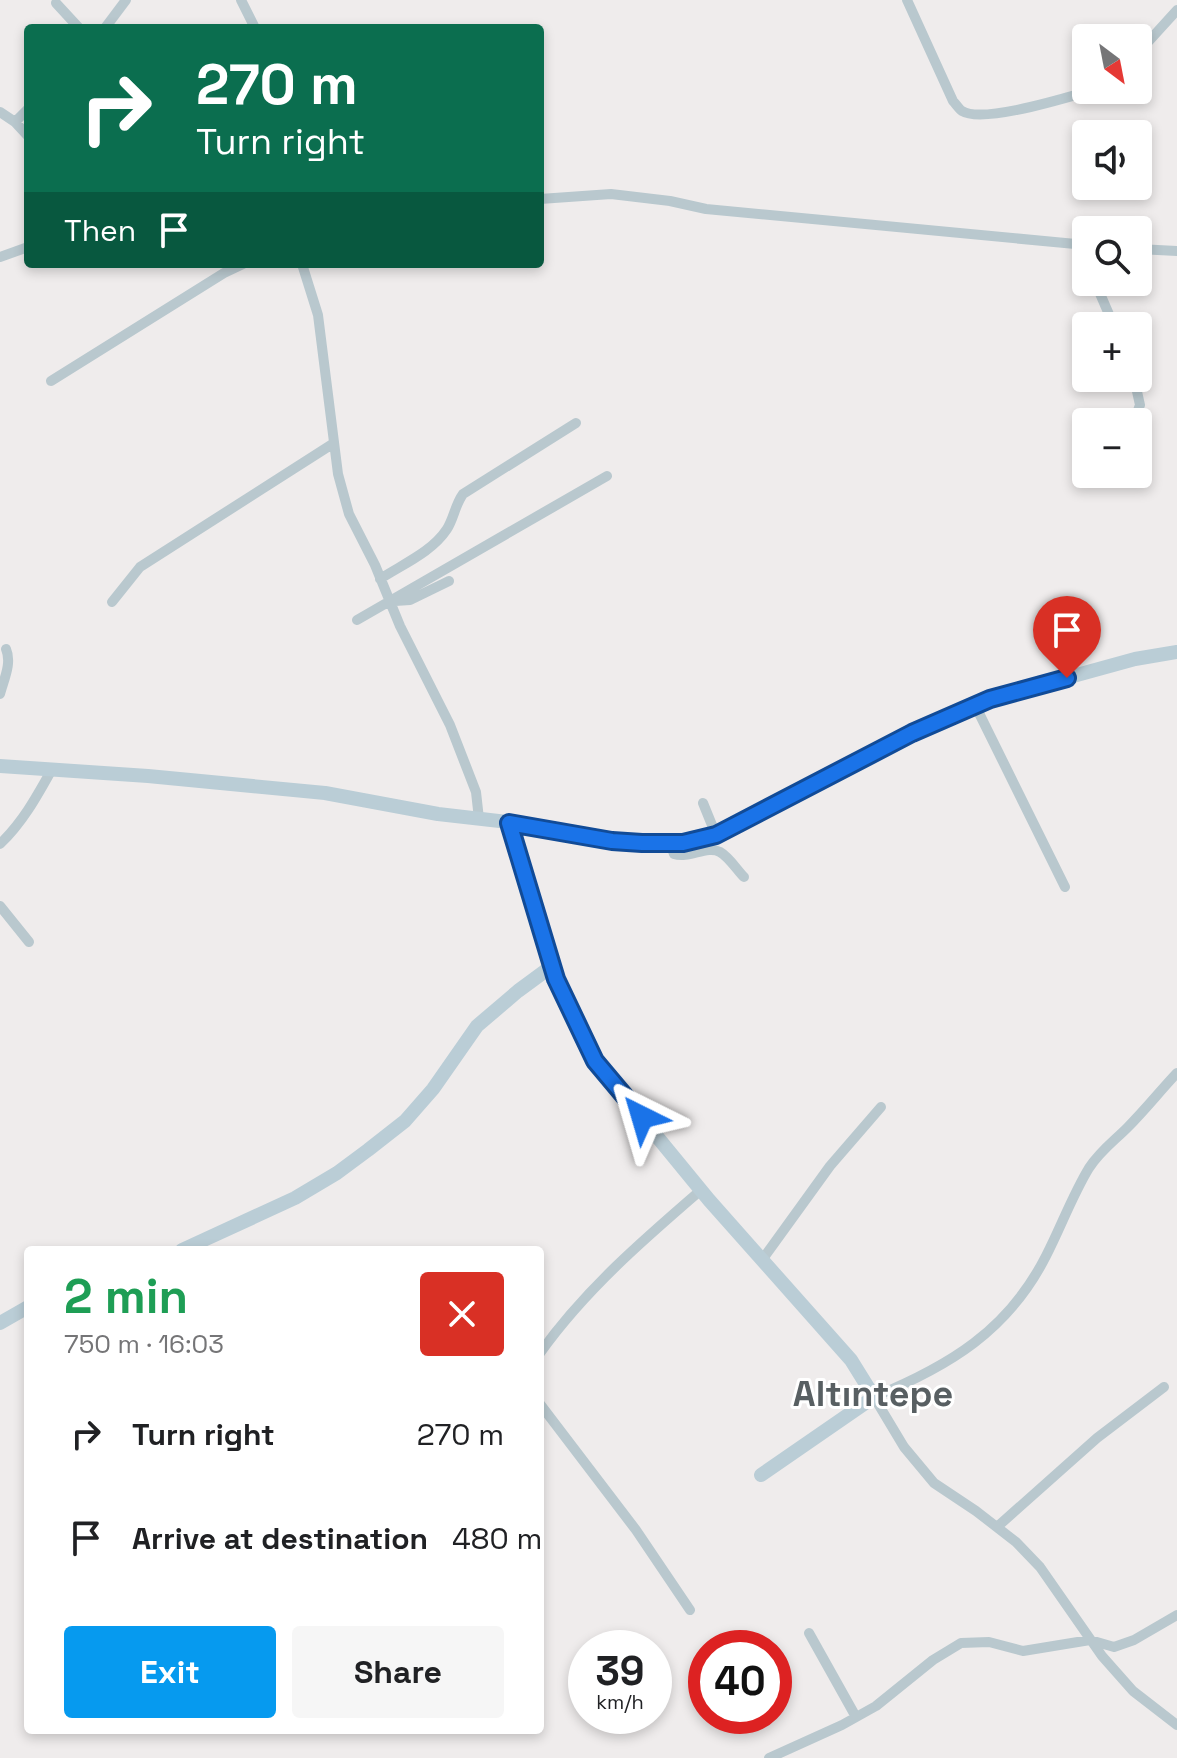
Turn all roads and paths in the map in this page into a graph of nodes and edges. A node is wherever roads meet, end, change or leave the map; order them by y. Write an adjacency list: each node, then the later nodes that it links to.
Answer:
1 (126, 0): 7 (street)
2 (241, 0): 8 (street)
3 (907, 0): 10 (street)
4 (56, 3): 6 (street)
5 (1177, 10): 9 (street)
6 (75, 24)
7 (108, 24)
8 (253, 24)
9 (1152, 38)
10 (1072, 95)
11 (0, 112): 13 (street)
12 (24, 113): 13 (street)
13 (15, 122): 14 (street)
14 (24, 132)
15 (544, 199): 16 (street)
16 (1072, 244)
17 (24, 248): 20 (street)
18 (1152, 250): 19 (street)
19 (1177, 251)
20 (0, 257)
21 (236, 268): 23 (street)
22 (303, 268): 25 (street)
23 (51, 381)
24 (576, 423): 27 (street)
25 (334, 443): 27 (street); 30 (street)
26 (607, 476): 29 (street)
27 (380, 579): 29 (street)
28 (449, 581): 29 (street)
29 (390, 601): 31 (street); 39 (street)
30 (112, 602)
31 (357, 620)
32 (6, 649): 34 (street)
33 (1177, 652): 35 (street)
34 (0, 694)
35 (975, 705): 41 (street); 45 (street)
36 (0, 766): 37 (street)
37 (51, 771): 39 (street); 43 (street)
38 (703, 803): 41 (street)
39 (479, 819): 40 (street)
40 (509, 823): 42 (street); 48 (street)
41 (716, 835): 42 (street)
42 (670, 843): 44 (street)
43 (0, 844)
44 (744, 877)
45 (1065, 887)
46 (0, 906): 47 (street)
47 (29, 942)
48 (552, 966): 51 (street); 52 (street)
49 (1177, 1073): 58 (street)
50 (881, 1107): 53 (street)
51 (701, 1190): 53 (street); 56 (street)
52 (191, 1246)
53 (762, 1260): 58 (street)
54 (24, 1309): 55 (street)
55 (0, 1323)
56 (544, 1348)
57 (1164, 1387): 61 (street)
58 (874, 1397): 60 (street); 61 (street)
59 (544, 1409): 62 (street)
60 (761, 1475)
61 (997, 1527): 65 (street)
62 (690, 1610)
63 (1177, 1615): 65 (street)
64 (809, 1633): 66 (street)
65 (1090, 1640): 66 (street); 67 (street)
66 (856, 1717): 68 (street)
67 (1177, 1725)
68 (769, 1758)

